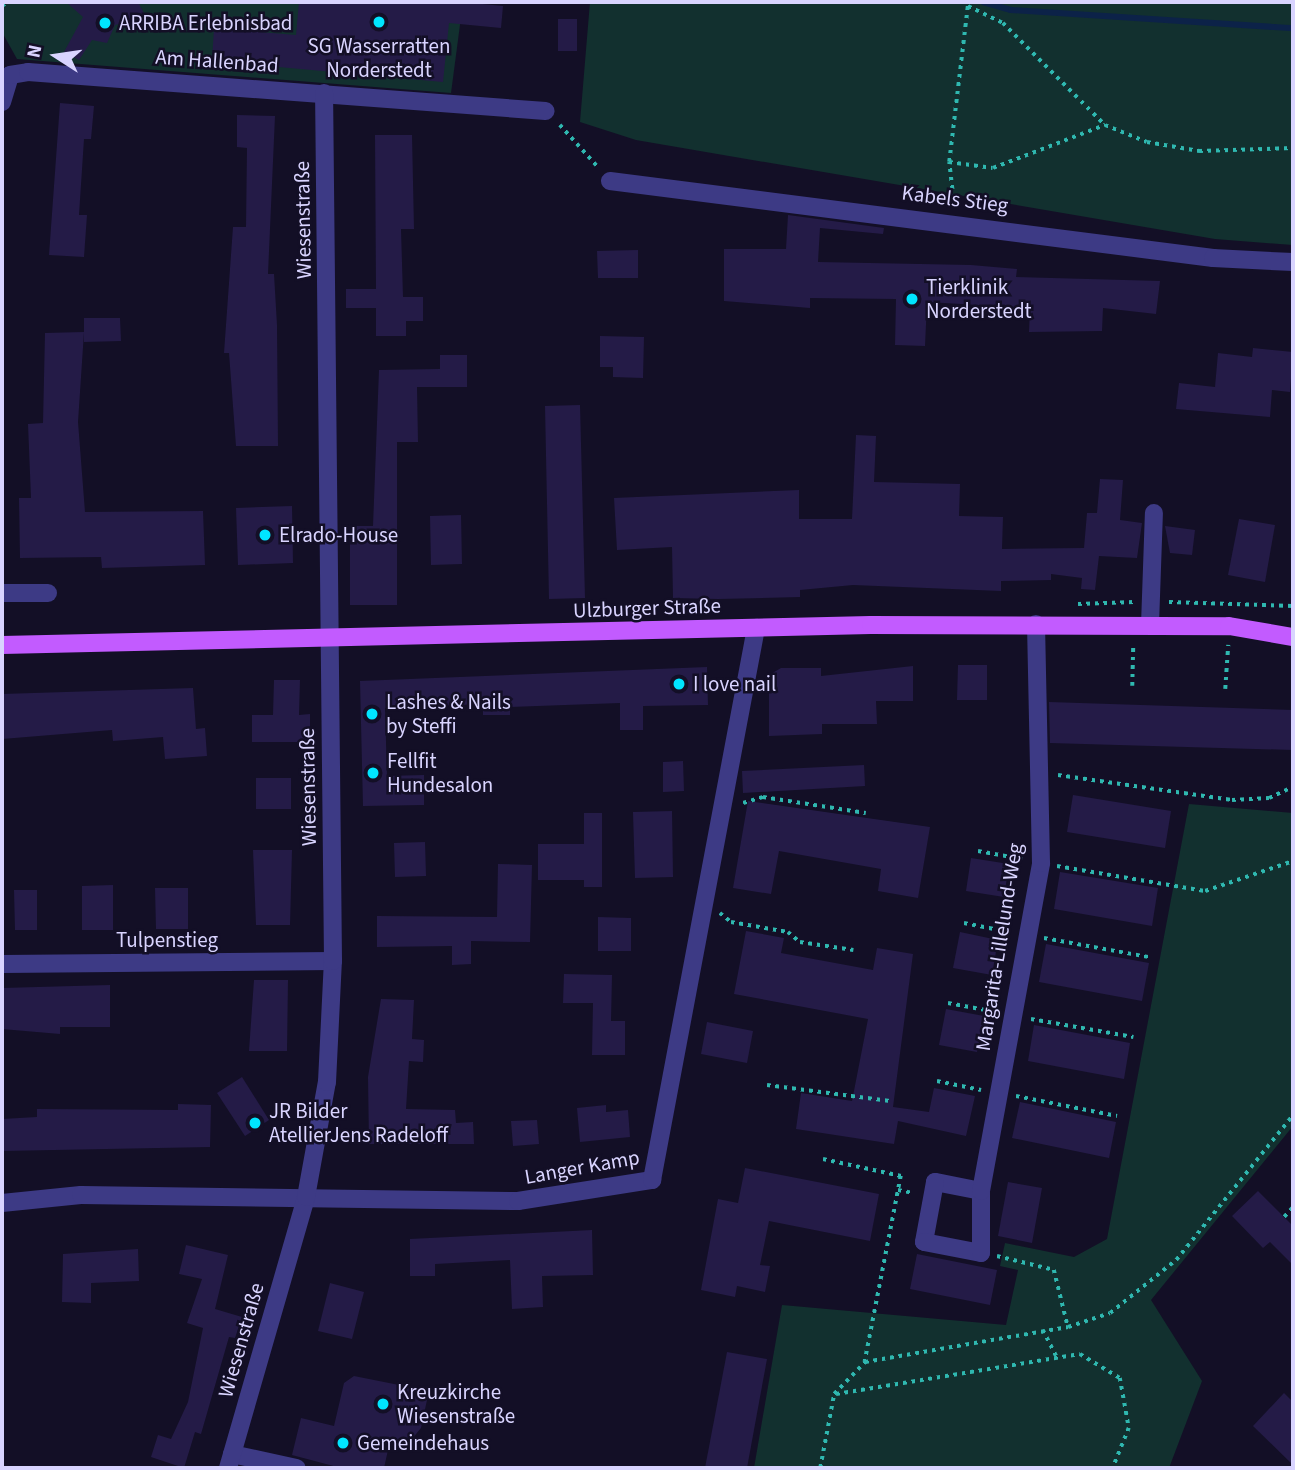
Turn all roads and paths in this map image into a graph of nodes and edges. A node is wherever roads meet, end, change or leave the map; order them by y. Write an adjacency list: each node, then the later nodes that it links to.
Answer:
1 (7, 2): 3 (path)
2 (968, 4): 8 (path); 10 (path)
3 (2, 6)
4 (6, 70): 5 (street, Am Hallenbad); 6 (street, Am Hallenbad)
5 (324, 93): 7 (street, Am Hallenbad); 22 (street, Wiesenstraße)
6 (2, 102)
7 (547, 111): 11 (path)
8 (1105, 125): 9 (path); 10 (path)
9 (1293, 148)
10 (949, 162): 12 (path)
11 (610, 181): 12 (street, Kabels Stieg)
12 (956, 222): 13 (street, Kabels Stieg)
13 (1293, 262)
14 (1154, 513): 18 (street)
15 (2, 593): 16 (street)
16 (48, 593)
17 (1036, 624): 18 (main road, Ulzburger Straße); 20 (main road, Ulzburger Straße); 26 (street, Margarita-Lillelund-Weg)
18 (1142, 625): 19 (main road, Ulzburger Straße); 24 (path)
19 (1229, 626): 21 (main road, Ulzburger Straße); 25 (path)
20 (756, 628): 22 (main road, Ulzburger Straße); 28 (street, Langer Kamp)
21 (1293, 636)
22 (330, 640): 23 (main road, Ulzburger Straße); 38 (street, Wiesenstraße)
23 (2, 645)
24 (1132, 686)
25 (1225, 689)
26 (1040, 772): 27 (path); 32 (street, Margarita-Lillelund-Weg)
27 (1293, 787)
28 (721, 810): 29 (path); 33 (street, Langer Kamp)
29 (866, 813)
30 (978, 851): 32 (path)
31 (1293, 860): 32 (path)
32 (1041, 863): 35 (street, Margarita-Lillelund-Weg)
33 (704, 901): 36 (path); 51 (street, Langer Kamp)
34 (964, 923): 35 (path)
35 (1027, 935): 37 (path); 41 (street, Margarita-Lillelund-Weg)
36 (853, 950)
37 (1149, 957)
38 (333, 961): 39 (street, Tulpenstieg); 51 (street, Wiesenstraße)
39 (2, 964)
40 (948, 1003): 41 (path)
41 (1013, 1016): 42 (path); 45 (street, Margarita-Lillelund-Weg)
42 (1133, 1037)
43 (937, 1081): 45 (path)
44 (767, 1085): 46 (path)
45 (998, 1093): 48 (path); 50 (street, Margarita-Lillelund-Weg)
46 (890, 1101)
47 (1293, 1115): 56 (path)
48 (1117, 1116)
49 (823, 1159): 59 (path)
50 (981, 1191): 55 (street, Margarita-Lillelund-Weg); 55 (street)
51 (306, 1197): 52 (street, Langer Kamp); 61 (street, Wiesenstraße)
52 (2, 1203)
53 (1293, 1208): 54 (path)
54 (1284, 1217)
55 (981, 1252): 56 (path)
56 (1068, 1327): 57 (path)
57 (1043, 1330): 58 (path); 59 (path)
58 (1056, 1358): 60 (path); 64 (path)
59 (865, 1362): 60 (path)
60 (834, 1394): 63 (path)
61 (230, 1461): 62 (street)
62 (297, 1468)
63 (820, 1468)
64 (1113, 1468)

